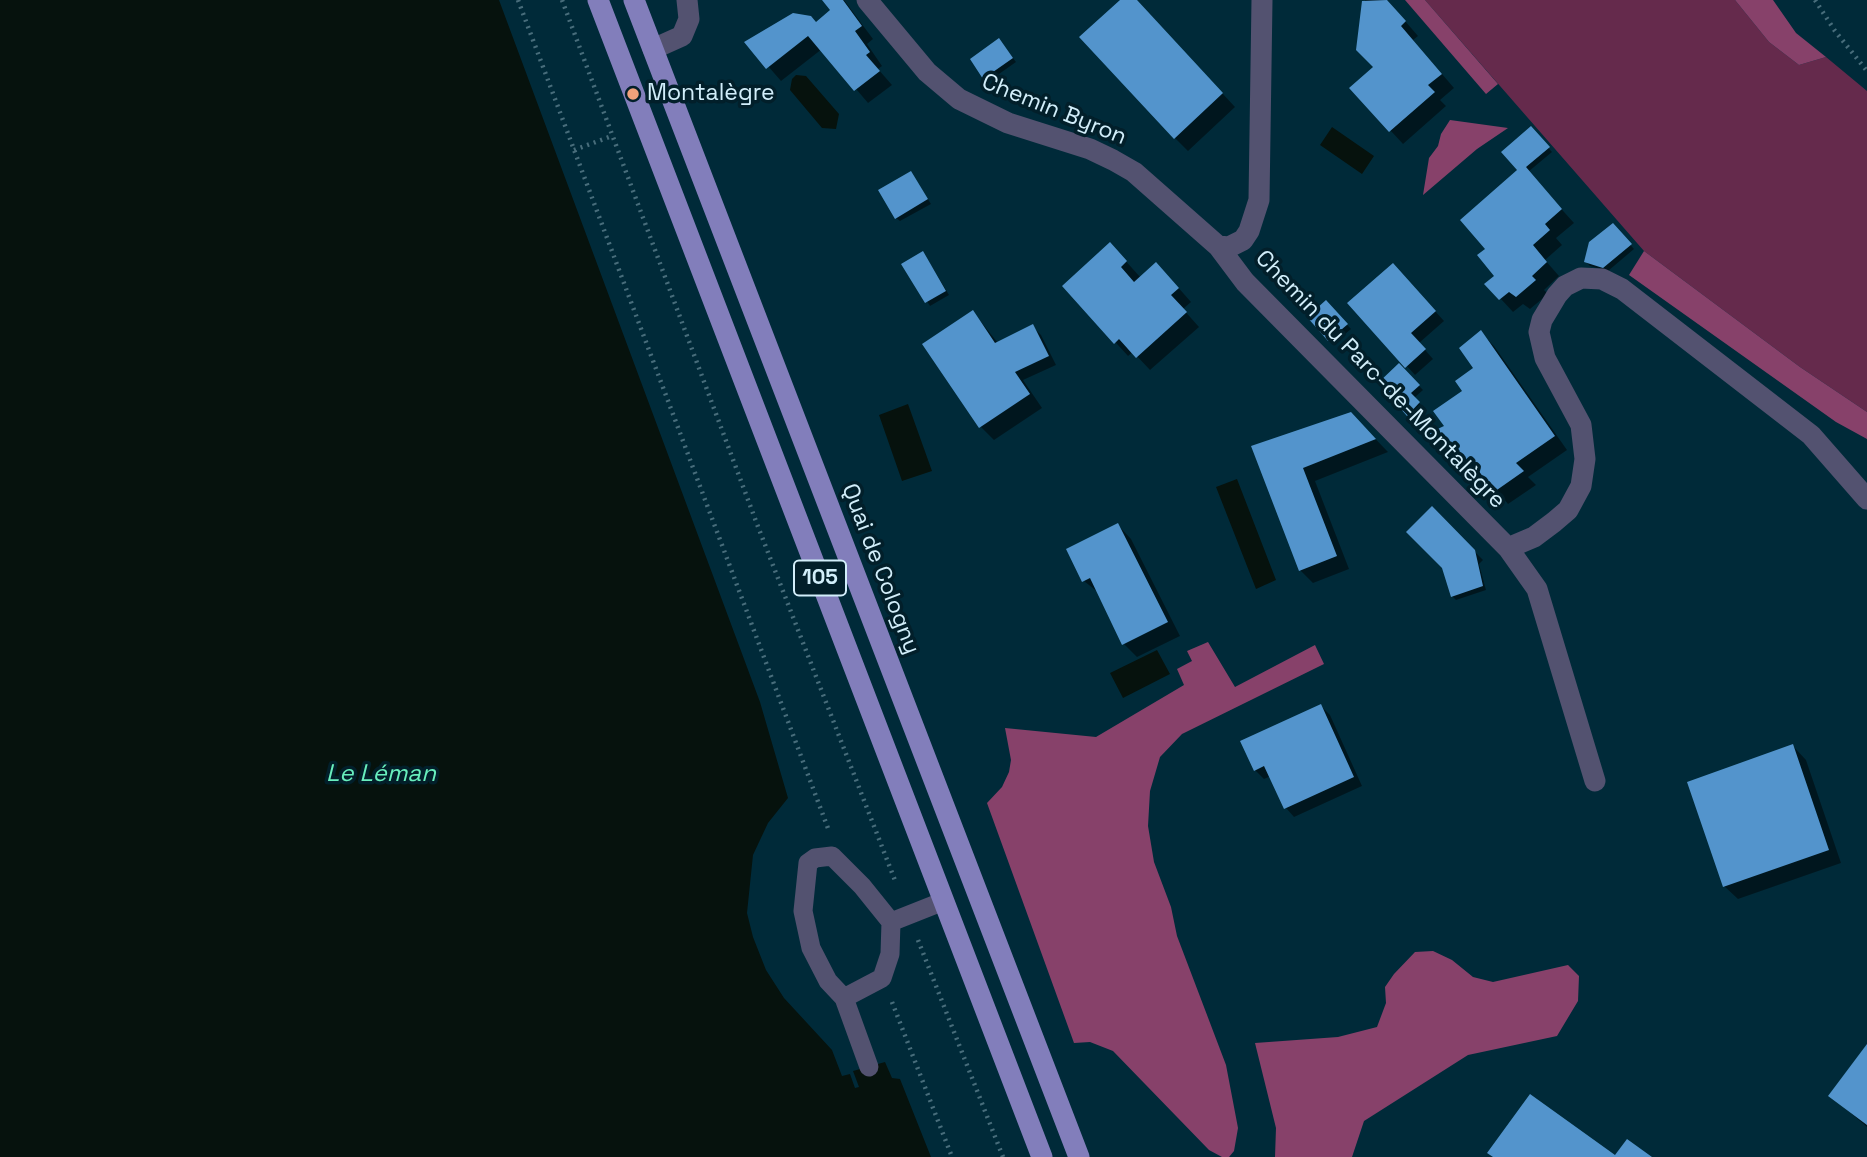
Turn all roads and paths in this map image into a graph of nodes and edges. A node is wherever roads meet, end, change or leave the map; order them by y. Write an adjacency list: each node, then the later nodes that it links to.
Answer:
1 (518, 0): 13 (path)
2 (562, 0): 12 (path)
3 (598, 0): 11 (main road, 105)
4 (634, 0): 9 (main road, Quai de Cologny / 105)
5 (687, 0): 9 (street)
6 (867, 0): 14 (street, Chemin Byron)
7 (1262, 0): 14 (street)
8 (1815, 0): 10 (path)
9 (653, 49): 11 (main road); 27 (main road, Quai de Cologny / 105)
10 (1867, 71)
11 (628, 80): 19 (main road, 105)
12 (612, 136): 13 (path); 20 (path)
13 (574, 150): 18 (path)
14 (1218, 246): 16 (street, Chemin du Parc-de-Montalègre)
15 (1867, 499): 16 (street)
16 (1508, 548): 17 (street, Chemin du Parc-de-Montalègre)
17 (1595, 781)
18 (832, 856): 20 (lane); 22 (lane)
19 (944, 901): 20 (lane); 26 (main road, 105)
20 (900, 919): 21 (lane); 25 (path)
21 (882, 978): 22 (lane); 24 (path)
22 (844, 998): 23 (lane)
23 (870, 1067)
24 (952, 1157)
25 (1003, 1157)
26 (1042, 1157)
27 (1080, 1157)

